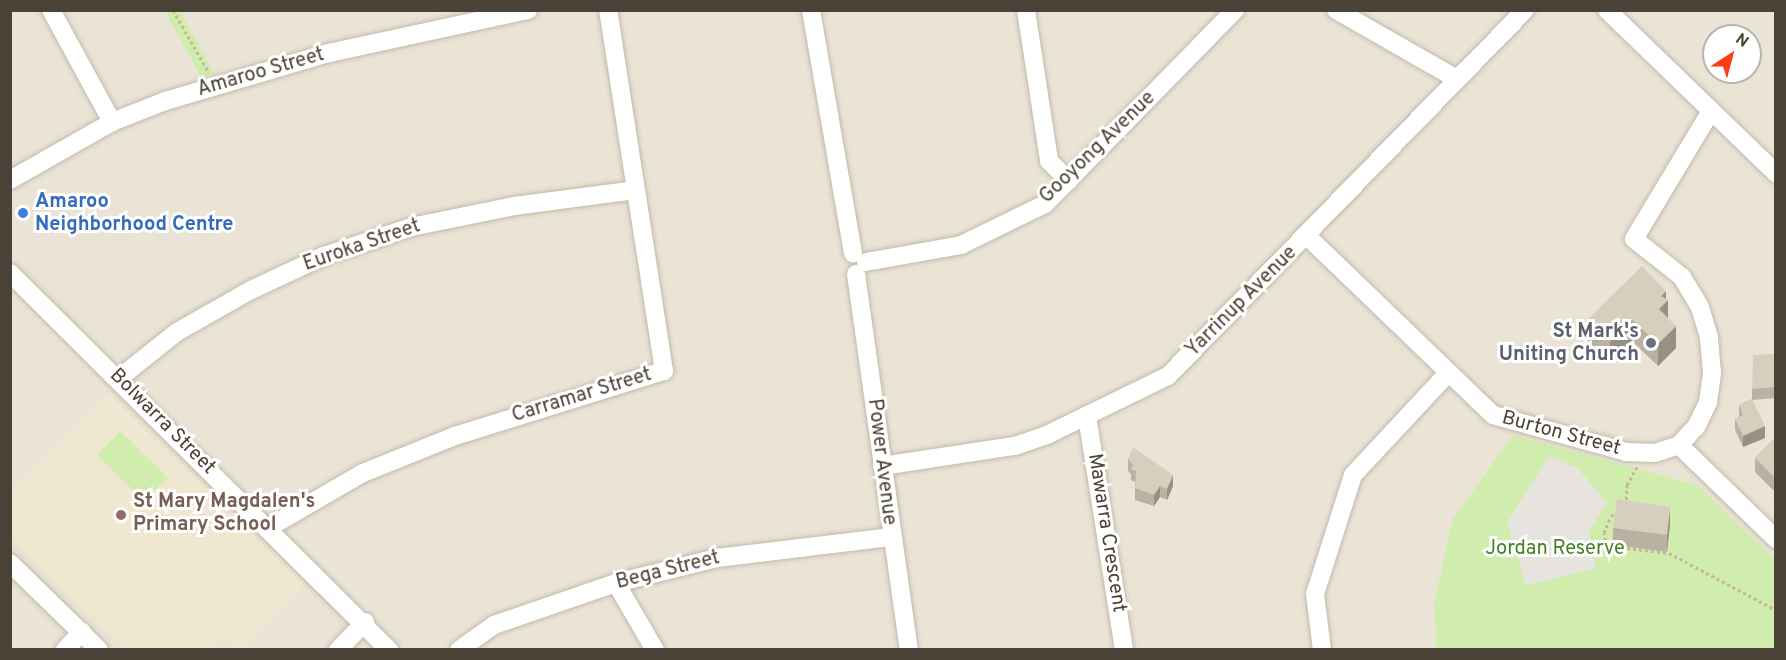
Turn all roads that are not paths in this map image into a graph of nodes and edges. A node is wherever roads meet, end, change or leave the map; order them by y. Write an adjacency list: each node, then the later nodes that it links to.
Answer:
1 (51, 10): 12 (street)
2 (528, 10): 12 (street, Amaroo Street)
3 (608, 10): 16 (street, Carramar Street)
4 (811, 10): 18 (street, Power Avenue)
5 (1026, 10): 15 (street)
6 (1236, 10): 15 (street, Gooyong Avenue)
7 (1336, 10): 10 (street)
8 (1525, 10): 10 (street, Yarrinup Avenue)
9 (1607, 10): 11 (street)
10 (1457, 79): 17 (street, Yarrinup Avenue)
11 (1711, 111): 13 (street); 23 (street)
12 (112, 122): 14 (street, Amaroo Street)
13 (1776, 173)
14 (10, 180)
15 (1069, 181): 18 (street, Gooyong Avenue)
16 (635, 190): 21 (street, Euroka Street); 25 (street, Carramar Street)
17 (1307, 236): 20 (street, Burton Street); 22 (street, Yarrinup Avenue)
18 (858, 263): 24 (street, Power Avenue)
19 (10, 273): 21 (street, Bolwarra Street)
20 (1448, 373): 23 (street, Burton Street); 40 (street)
21 (118, 379): 25 (street, Bolwarra Street)
22 (1087, 416): 24 (street, Yarrinup Avenue); 39 (street, Mawarra Crescent)
23 (1679, 445): 27 (street)
24 (882, 466): 26 (street, Power Avenue)
25 (268, 528): 30 (street, Bolwarra Street)
26 (890, 537): 29 (street, Bega Street); 38 (street, Power Avenue)
27 (1776, 539)
28 (10, 562): 31 (street)
29 (616, 583): 36 (street, Bega Street); 37 (street)
30 (365, 622): 34 (street); 35 (street, Bolwarra Street)
31 (82, 632): 32 (street); 33 (street)
32 (65, 650)
33 (99, 650)
34 (338, 650)
35 (388, 650)
36 (459, 650)
37 (655, 650)
38 (909, 650)
39 (1124, 650)
40 (1322, 650)

